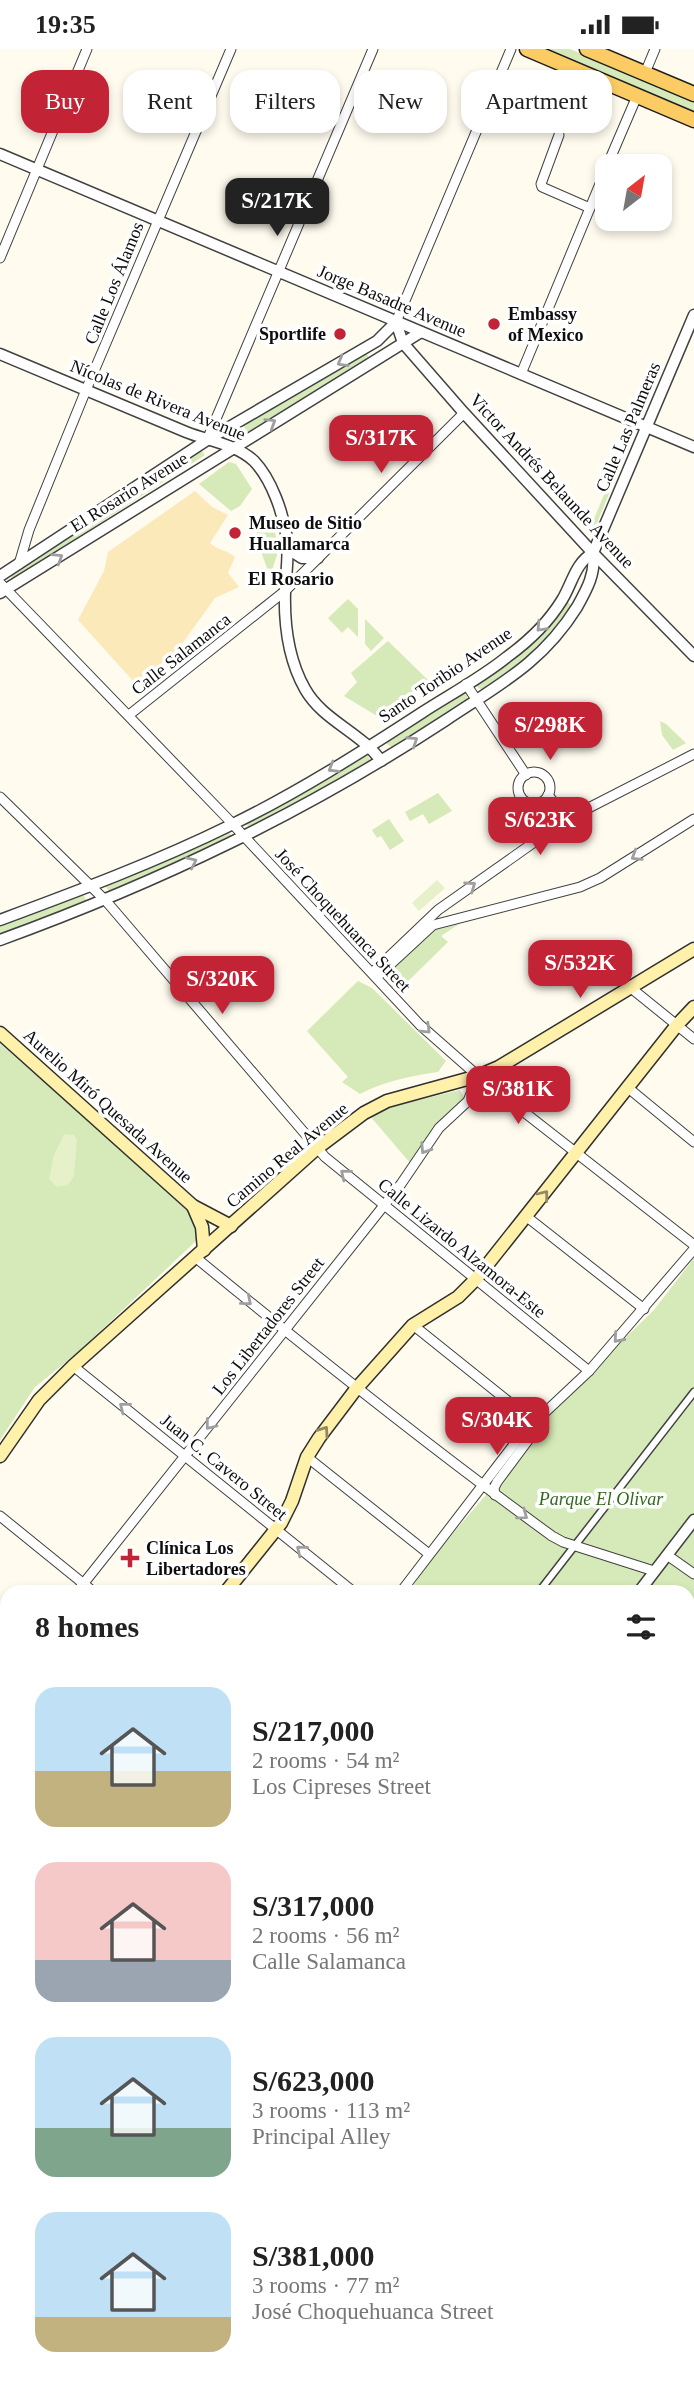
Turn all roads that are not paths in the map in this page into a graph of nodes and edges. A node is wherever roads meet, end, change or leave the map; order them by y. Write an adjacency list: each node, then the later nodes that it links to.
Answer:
1 (87, 49): 15 (street)
2 (231, 49): 18 (street, Calle Los Álamos)
3 (373, 49): 20 (street)
4 (511, 49): 22 (street)
5 (527, 49): 10 (main road)
6 (587, 49): 8 (main road)
7 (655, 49): 8 (street)
8 (645, 73): 9 (main road)
9 (694, 94)
10 (637, 96): 11 (main road); 14 (street)
11 (694, 120)
12 (559, 135): 17 (street)
13 (0, 154): 15 (street, Jorge Basadre Avenue)
14 (612, 154)
15 (37, 170): 18 (street, Jorge Basadre Avenue); 19 (street)
16 (595, 196): 17 (street)
17 (590, 208): 26 (street)
18 (156, 220): 20 (street, Jorge Basadre Avenue); 27 (street, Calle Los Álamos)
19 (0, 258)
20 (279, 272): 22 (street, Jorge Basadre Avenue); 30 (street)
21 (694, 315): 29 (street, Calle Las Palmeras)
22 (396, 321): 23 (street, Jorge Basadre Avenue); 24 (street, Victor Andrés Belaunde Avenue); 30 (street, El Rosario Avenue, one-way to 30)
23 (421, 332): 24 (street, El Rosario Avenue); 26 (street, Jorge Basadre Avenue)
24 (403, 343): 28 (street, Victor Andrés Belaunde Avenue); 31 (street, El Rosario Avenue, one-way to 24)
25 (0, 354): 27 (street, Nícolas de Rivera Avenue)
26 (521, 374): 29 (street, Jorge Basadre Avenue)
27 (86, 390): 30 (street, Nícolas de Rivera Avenue); 33 (street, Calle Los Álamos)
28 (464, 413): 36 (street, Victor Andrés Belaunde Avenue); 37 (street, Calle Salamanca)
29 (647, 427): 32 (street, Jorge Basadre Avenue); 36 (street, Calle Las Palmeras)
30 (207, 440): 31 (street, Nícolas de Rivera Avenue); 35 (street, El Rosario Avenue)
31 (232, 447): 34 (street, Nícolas de Rivera Avenue); 40 (street, El Rosario Avenue, one-way to 31)
32 (694, 447)
33 (29, 530): 35 (street); 38 (street, Calle Los Álamos)
34 (288, 549): 37 (street); 41 (street, Nícolas de Rivera Avenue)
35 (40, 550): 38 (street, El Rosario Avenue)
36 (593, 552): 42 (street, Santo Toribio Avenue); 43 (street, Santo Toribio Avenue); 44 (street, Victor Andrés Belaunde Avenue)
37 (318, 558): 41 (street, Calle Salamanca)
38 (19, 564): 39 (street, El Rosario Avenue)
39 (0, 576)
40 (2, 589): 47 (street, José Choquehuanca Street)
41 (285, 591): 47 (street, Calle Salamanca); 48 (street, Nícolas de Rivera Avenue)
42 (563, 599): 43 (street); 45 (street, Santo Toribio Avenue, one-way to 45)
43 (578, 605): 46 (street, Santo Toribio Avenue)
44 (694, 656)
45 (466, 684): 46 (street); 48 (street, Santo Toribio Avenue)
46 (476, 700): 50 (street, Santo Toribio Avenue, one-way to 46); 53 (street)
47 (129, 715): 59 (street, José Choquehuanca Street)
48 (370, 746): 50 (street, Nícolas de Rivera Avenue); 59 (street, Santo Toribio Avenue, one-way to 59)
49 (694, 754): 51 (street)
50 (381, 761): 61 (street, Santo Toribio Avenue)
51 (678, 764): 52 (street); 57 (street)
52 (694, 764)
53 (526, 775): 54 (street); 56 (street)
54 (548, 795): 56 (street); 57 (street)
55 (0, 797): 62 (street, Calle Lizardo Alzamora-Este)
56 (531, 803): 60 (street)
57 (568, 819): 60 (street)
58 (694, 819): 66 (street, one-way to 66)
59 (233, 824): 61 (street, José Choquehuanca Street); 62 (street, Santo Toribio Avenue)
60 (547, 834): 64 (street, one-way to 60)
61 (244, 838): 63 (street, Santo Toribio Avenue, one-way to 61); 69 (street, José Choquehuanca Street)
62 (91, 886): 63 (street, Calle Lizardo Alzamora-Este); 65 (street, Santo Toribio Avenue)
63 (106, 901): 67 (street, Santo Toribio Avenue); 78 (street, Calle Lizardo Alzamora-Este)
64 (446, 904): 66 (street); 69 (street)
65 (0, 920)
66 (452, 920): 69 (street)
67 (0, 940)
68 (694, 949): 70 (main road, Camino Real Avenue)
69 (375, 975): 75 (street, José Choquehuanca Street, one-way to 75)
70 (631, 988): 72 (street); 75 (main road, Camino Real Avenue)
71 (694, 1007): 72 (main road)
72 (677, 1025): 74 (street); 76 (main road)
73 (0, 1033): 80 (main road, Aurelio Miró Quesada Avenue)
74 (694, 1039)
75 (478, 1076): 78 (main road, Camino Real Avenue); 79 (street, José Choquehuanca Street); 81 (street, Los Libertadores Street, one-way to 81)
76 (627, 1087): 77 (street); 79 (main road)
77 (694, 1142)
78 (316, 1149): 81 (street, Calle Lizardo Alzamora-Este, one-way to 78); 83 (main road, Camino Real Avenue)
79 (576, 1153): 82 (main road, one-way to 79); 84 (street, José Choquehuanca Street)
80 (193, 1206): 83 (main road, Aurelio Miró Quesada Avenue); 85 (main road, Aurelio Miró Quesada Avenue)
81 (384, 1206): 86 (street, Calle Lizardo Alzamora-Este); 89 (street, Los Libertadores Street)
82 (527, 1217): 86 (main road); 87 (street)
83 (231, 1226): 85 (main road, Camino Real Avenue)
84 (694, 1247): 87 (street)
85 (199, 1253): 89 (street, one-way to 89); 90 (main road, Camino Real Avenue)
86 (476, 1279): 88 (main road); 91 (street, Calle Lizardo Alzamora-Este)
87 (644, 1309): 91 (street, one-way to 91)
88 (413, 1325): 92 (main road); 94 (street)
89 (283, 1331): 92 (street); 95 (street, Los Libertadores Street, one-way to 95)
90 (73, 1366): 95 (street, Juan C. Cavero Street, one-way to 90); 96 (main road, Camino Real Avenue)
91 (589, 1371): 94 (street)
92 (356, 1389): 97 (main road, one-way to 92); 98 (street)
93 (694, 1392): 103 (street)
94 (534, 1422): 98 (street); 99 (street)
95 (186, 1455): 102 (street, Juan C. Cavero Street); 108 (street, Los Libertadores Street)
96 (0, 1456)
97 (307, 1457): 102 (main road); 104 (street)
98 (481, 1485): 99 (street); 104 (street)
99 (495, 1495): 103 (street, one-way to 103)
100 (0, 1516): 108 (street)
101 (694, 1520): 105 (street)
102 (276, 1530): 109 (main road); 110 (street, Juan C. Cavero Street, one-way to 102)
103 (574, 1546): 106 (street); 112 (street)
104 (429, 1554): 111 (street)
105 (667, 1555): 106 (street); 107 (street)
106 (654, 1571): 113 (street)
107 (694, 1574)
108 (84, 1583)
109 (231, 1585)
110 (345, 1585)
111 (406, 1585)
112 (544, 1585)
113 (644, 1585)

